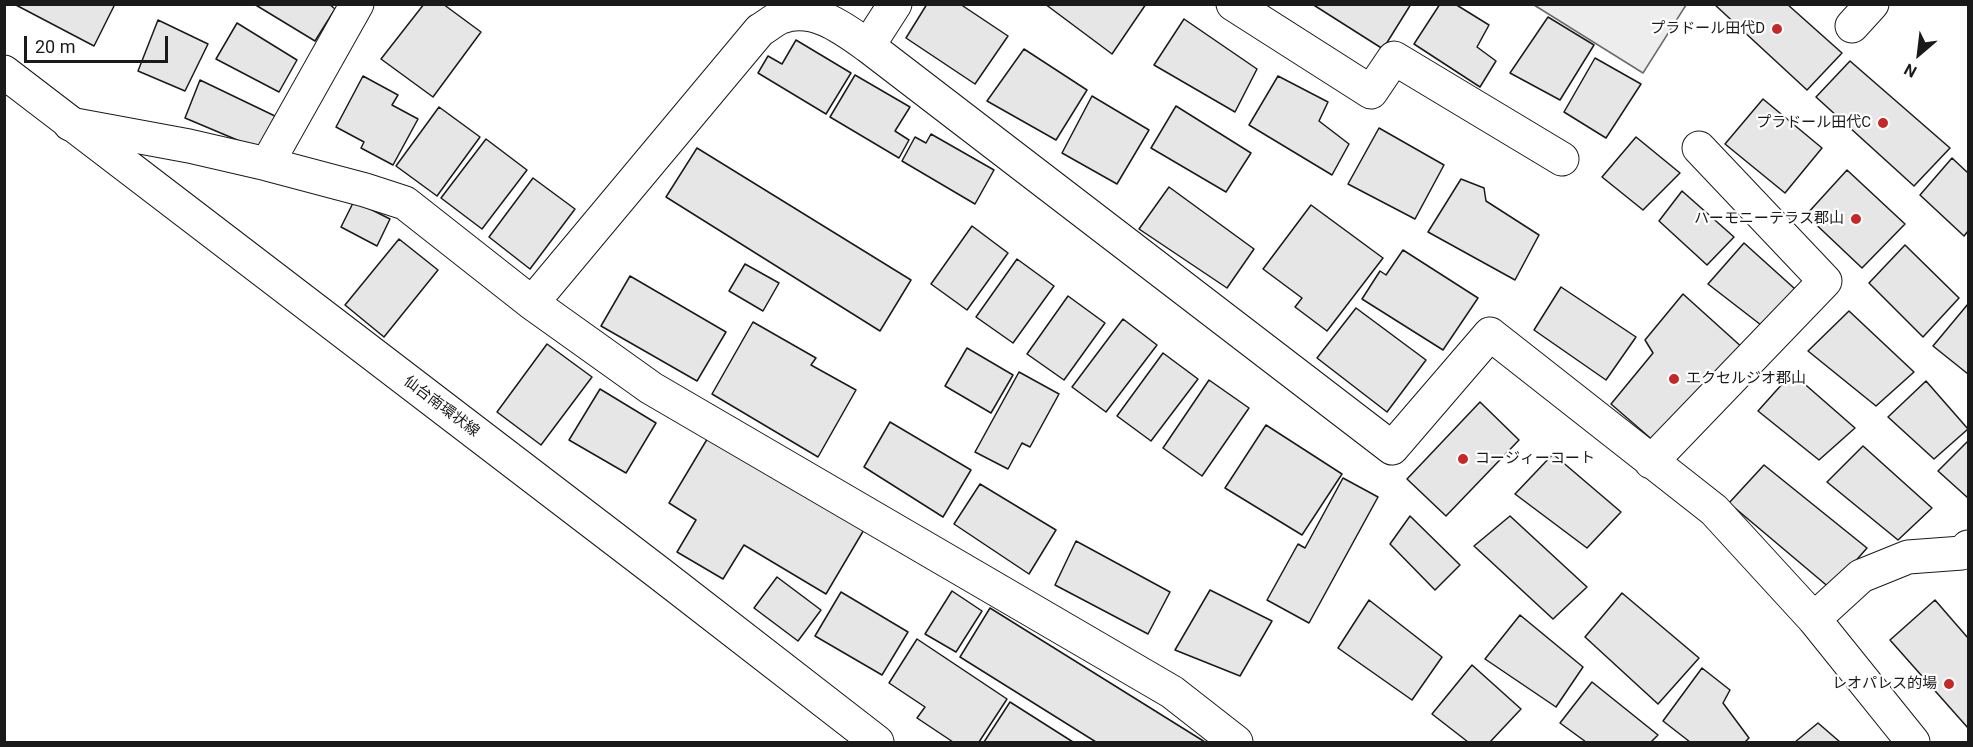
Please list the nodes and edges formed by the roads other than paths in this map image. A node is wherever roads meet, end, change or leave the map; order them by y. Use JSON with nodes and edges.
{"nodes":[{"id":1,"x":357,"y":4,"type":"edge"},
{"id":2,"x":896,"y":4,"type":"edge"},
{"id":3,"x":1233,"y":4,"type":"edge"},
{"id":4,"x":868,"y":45,"type":"junction"},
{"id":5,"x":4,"y":72,"type":"edge"},
{"id":6,"x":70,"y":124,"type":"junction"},
{"id":7,"x":1699,"y":148,"type":"dead end"},
{"id":8,"x":1562,"y":159,"type":"dead end"},
{"id":9,"x":267,"y":164,"type":"junction"},
{"id":10,"x":532,"y":303,"type":"junction"},
{"id":11,"x":1651,"y":462,"type":"junction"},
{"id":12,"x":1968,"y":548,"type":"edge"},
{"id":13,"x":1814,"y":619,"type":"junction"},
{"id":14,"x":877,"y":742,"type":"edge"},
{"id":15,"x":1236,"y":742,"type":"edge"},
{"id":16,"x":1913,"y":742,"type":"edge"}],
"edges":[{"from":1,"to":9,"type":"street"},
{"from":2,"to":4,"type":"street"},
{"from":3,"to":8,"type":"street"},
{"from":4,"to":10,"type":"street"},
{"from":4,"to":11,"type":"street"},
{"from":5,"to":6,"type":"street","name":"仙台南環状線"},
{"from":6,"to":9,"type":"street"},
{"from":6,"to":14,"type":"street","name":"仙台南環状線"},
{"from":7,"to":11,"type":"street"},
{"from":9,"to":10,"type":"street"},
{"from":10,"to":15,"type":"street"},
{"from":11,"to":13,"type":"street"},
{"from":12,"to":13,"type":"street"},
{"from":13,"to":16,"type":"street"}]}
